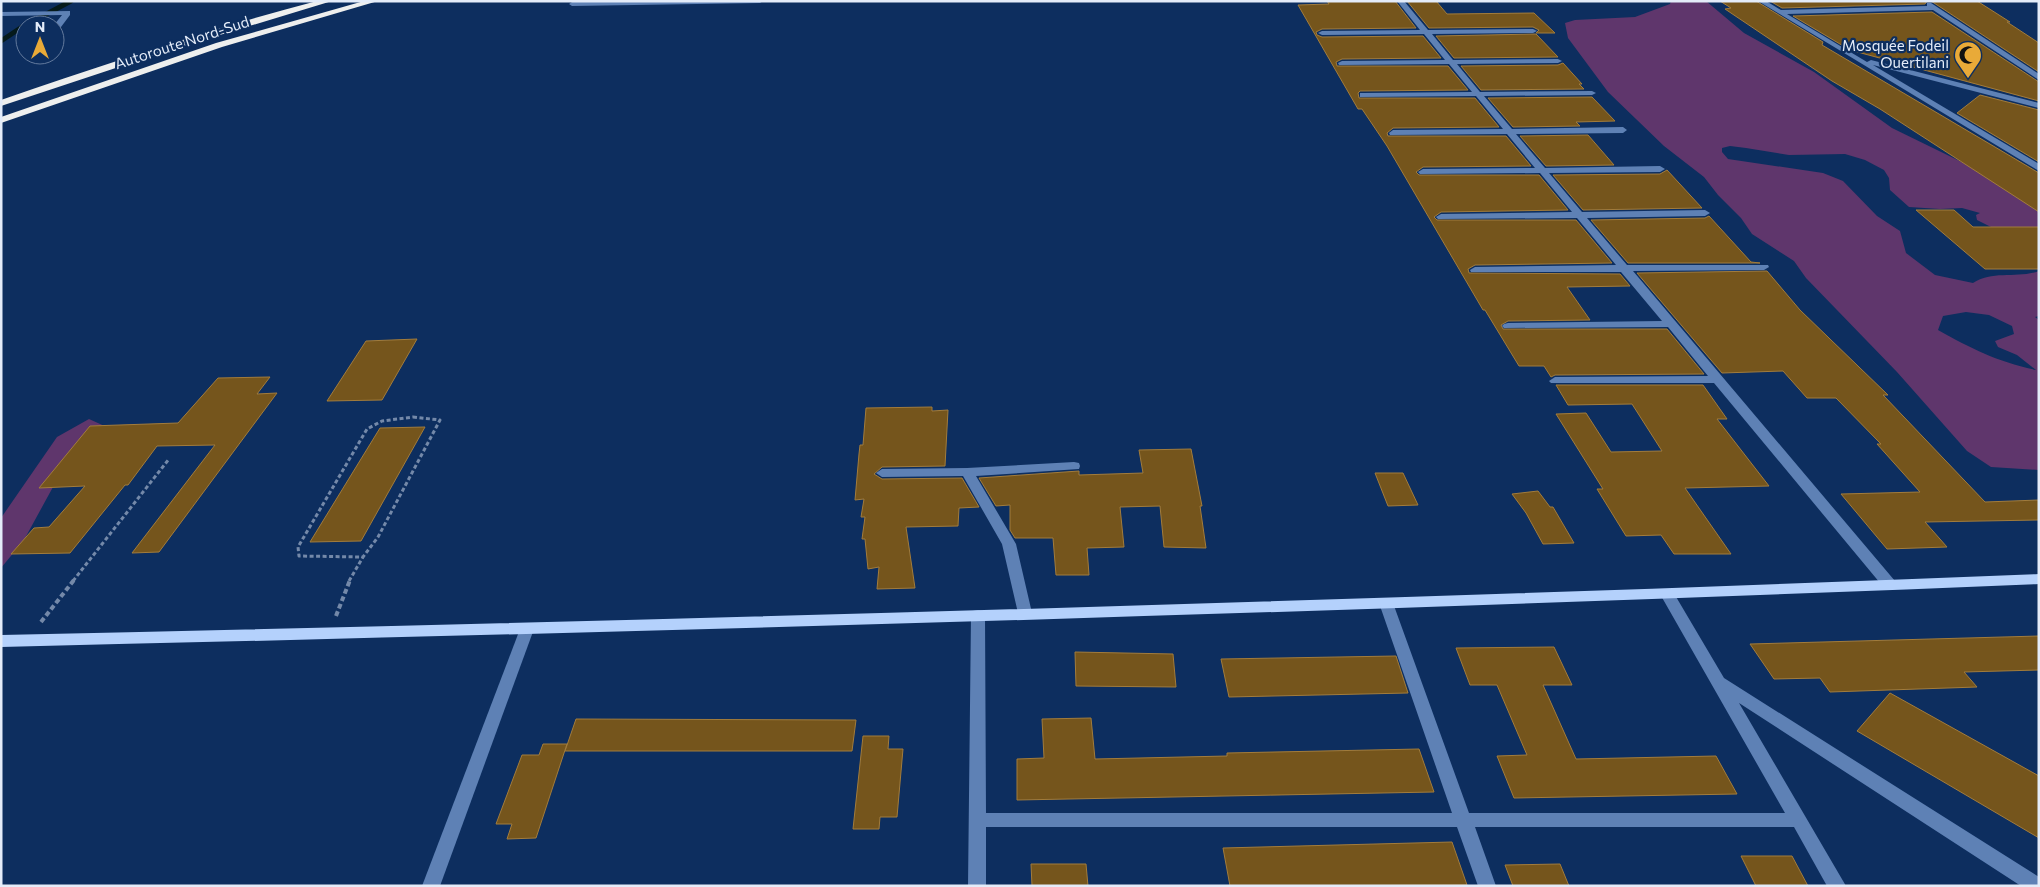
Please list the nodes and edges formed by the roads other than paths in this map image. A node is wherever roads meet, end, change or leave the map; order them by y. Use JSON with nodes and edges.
{"nodes":[{"id":1,"x":328,"y":1,"type":"edge"},
{"id":2,"x":374,"y":1,"type":"edge"},
{"id":3,"x":760,"y":1,"type":"edge"},
{"id":4,"x":1400,"y":1,"type":"edge"},
{"id":5,"x":1761,"y":1,"type":"edge"},
{"id":6,"x":1924,"y":1,"type":"edge"},
{"id":7,"x":572,"y":4,"type":"dead end"},
{"id":8,"x":1934,"y":8,"type":"junction"},
{"id":9,"x":1778,"y":12,"type":"junction"},
{"id":10,"x":1,"y":14,"type":"edge"},
{"id":11,"x":65,"y":16,"type":"edge"},
{"id":12,"x":1533,"y":31,"type":"dead end"},
{"id":13,"x":1426,"y":32,"type":"junction"},
{"id":14,"x":1322,"y":33,"type":"dead end"},
{"id":15,"x":1856,"y":58,"type":"junction"},
{"id":16,"x":1558,"y":61,"type":"dead end"},
{"id":17,"x":1452,"y":62,"type":"junction"},
{"id":18,"x":1342,"y":63,"type":"dead end"},
{"id":19,"x":2039,"y":78,"type":"edge"},
{"id":20,"x":1592,"y":93,"type":"dead end"},
{"id":21,"x":1363,"y":94,"type":"dead end"},
{"id":22,"x":1478,"y":94,"type":"junction"},
{"id":23,"x":1,"y":104,"type":"edge"},
{"id":24,"x":2039,"y":106,"type":"edge"},
{"id":25,"x":6,"y":119,"type":"edge"},
{"id":26,"x":1623,"y":130,"type":"dead end"},
{"id":27,"x":1509,"y":131,"type":"junction"},
{"id":28,"x":1393,"y":133,"type":"dead end"},
{"id":29,"x":2039,"y":168,"type":"edge"},
{"id":30,"x":1660,"y":169,"type":"dead end"},
{"id":31,"x":1542,"y":170,"type":"junction"},
{"id":32,"x":1423,"y":172,"type":"dead end"},
{"id":33,"x":1705,"y":213,"type":"dead end"},
{"id":34,"x":1580,"y":215,"type":"junction"},
{"id":35,"x":1441,"y":217,"type":"dead end"},
{"id":36,"x":1764,"y":267,"type":"dead end"},
{"id":37,"x":1624,"y":268,"type":"junction"},
{"id":38,"x":1475,"y":270,"type":"dead end"},
{"id":39,"x":1670,"y":324,"type":"junction"},
{"id":40,"x":1508,"y":326,"type":"dead end"},
{"id":41,"x":1717,"y":379,"type":"junction"},
{"id":42,"x":1555,"y":381,"type":"dead end"},
{"id":43,"x":1074,"y":466,"type":"dead end"},
{"id":44,"x":967,"y":472,"type":"junction"},
{"id":45,"x":882,"y":473,"type":"dead end"},
{"id":46,"x":2039,"y":579,"type":"edge"},
{"id":47,"x":1890,"y":585,"type":"junction"},
{"id":48,"x":1667,"y":594,"type":"junction"},
{"id":49,"x":1386,"y":603,"type":"junction"},
{"id":50,"x":1025,"y":613,"type":"junction"},
{"id":51,"x":978,"y":615,"type":"junction"},
{"id":52,"x":527,"y":629,"type":"junction"},
{"id":53,"x":1,"y":641,"type":"edge"},
{"id":54,"x":1718,"y":682,"type":"junction"},
{"id":55,"x":978,"y":820,"type":"junction"},
{"id":56,"x":1464,"y":820,"type":"junction"},
{"id":57,"x":1798,"y":820,"type":"junction"},
{"id":58,"x":431,"y":886,"type":"edge"},
{"id":59,"x":977,"y":886,"type":"edge"},
{"id":60,"x":1487,"y":886,"type":"edge"},
{"id":61,"x":1837,"y":886,"type":"edge"},
{"id":62,"x":2037,"y":886,"type":"edge"}],
"edges":[{"from":1,"to":23,"type":"highway","name":"Autoroute Nord-Sud"},
{"from":2,"to":25,"type":"highway","name":"Autoroute Nord-Sud"},
{"from":3,"to":7,"type":"street"},
{"from":4,"to":13,"type":"street"},
{"from":5,"to":9,"type":"street"},
{"from":6,"to":8,"type":"street"},
{"from":8,"to":9,"type":"street"},
{"from":8,"to":19,"type":"street"},
{"from":9,"to":15,"type":"street"},
{"from":10,"to":11,"type":"street"},
{"from":12,"to":13,"type":"street"},
{"from":13,"to":14,"type":"street"},
{"from":13,"to":17,"type":"street"},
{"from":15,"to":24,"type":"street"},
{"from":15,"to":29,"type":"street"},
{"from":16,"to":17,"type":"street"},
{"from":17,"to":18,"type":"street"},
{"from":17,"to":22,"type":"street"},
{"from":20,"to":22,"type":"street"},
{"from":21,"to":22,"type":"street"},
{"from":22,"to":27,"type":"street"},
{"from":26,"to":27,"type":"street"},
{"from":27,"to":28,"type":"street"},
{"from":27,"to":31,"type":"street"},
{"from":30,"to":31,"type":"street"},
{"from":31,"to":32,"type":"street"},
{"from":31,"to":34,"type":"street"},
{"from":33,"to":34,"type":"street"},
{"from":34,"to":35,"type":"street"},
{"from":34,"to":37,"type":"street"},
{"from":36,"to":37,"type":"street"},
{"from":37,"to":38,"type":"street"},
{"from":37,"to":39,"type":"street"},
{"from":39,"to":40,"type":"street"},
{"from":39,"to":41,"type":"street"},
{"from":41,"to":42,"type":"street"},
{"from":41,"to":47,"type":"street"},
{"from":43,"to":44,"type":"street"},
{"from":44,"to":45,"type":"street"},
{"from":44,"to":50,"type":"street"},
{"from":46,"to":47,"type":"main road"},
{"from":47,"to":48,"type":"main road"},
{"from":48,"to":49,"type":"main road"},
{"from":48,"to":54,"type":"street"},
{"from":49,"to":50,"type":"main road"},
{"from":49,"to":56,"type":"street"},
{"from":50,"to":51,"type":"main road"},
{"from":51,"to":52,"type":"main road"},
{"from":51,"to":55,"type":"street"},
{"from":52,"to":53,"type":"main road"},
{"from":52,"to":58,"type":"street"},
{"from":54,"to":57,"type":"street"},
{"from":54,"to":62,"type":"street"},
{"from":55,"to":56,"type":"street"},
{"from":55,"to":59,"type":"street"},
{"from":56,"to":57,"type":"street"},
{"from":56,"to":60,"type":"street"},
{"from":57,"to":61,"type":"street"}]}
